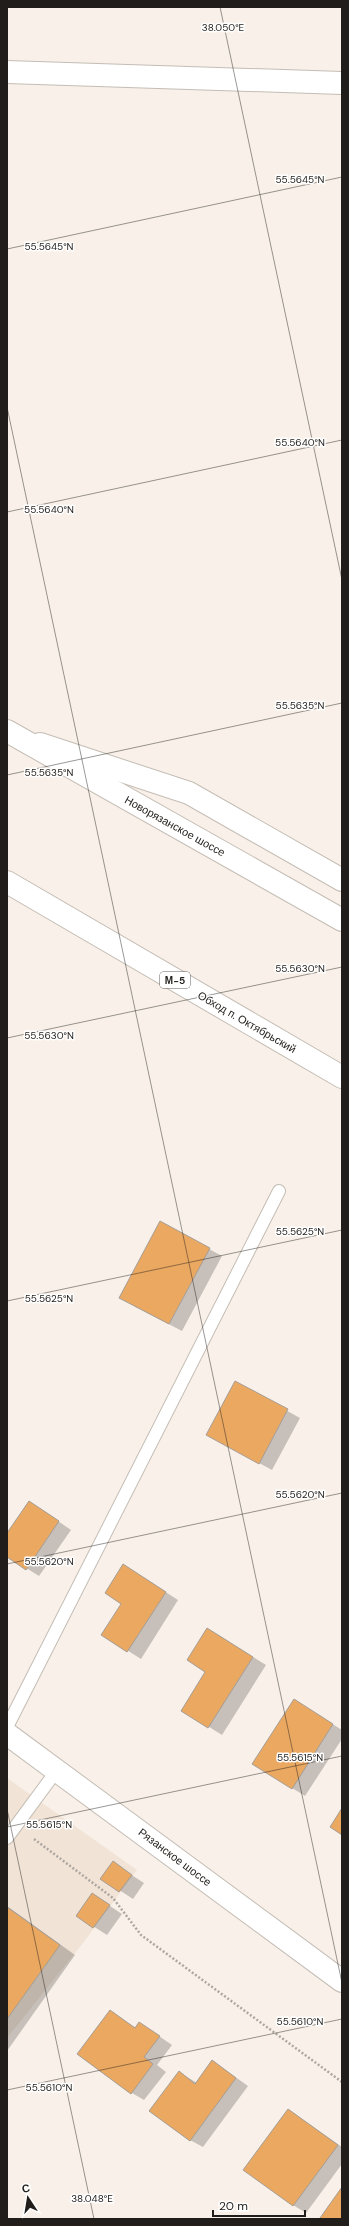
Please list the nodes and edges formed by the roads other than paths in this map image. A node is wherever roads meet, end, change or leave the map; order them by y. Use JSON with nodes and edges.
{"nodes":[{"id":1,"x":7,"y":72,"type":"edge"},
{"id":2,"x":342,"y":83,"type":"edge"},
{"id":3,"x":10,"y":733,"type":"edge"},
{"id":4,"x":342,"y":880,"type":"edge"},
{"id":5,"x":7,"y":882,"type":"edge"},
{"id":6,"x":342,"y":920,"type":"edge"},
{"id":7,"x":342,"y":1077,"type":"edge"},
{"id":8,"x":279,"y":1191,"type":"dead end"},
{"id":9,"x":7,"y":1727,"type":"edge"},
{"id":10,"x":7,"y":1734,"type":"edge"},
{"id":11,"x":57,"y":1770,"type":"junction"},
{"id":12,"x":7,"y":1838,"type":"edge"},
{"id":13,"x":342,"y":1982,"type":"edge"}],
"edges":[{"from":1,"to":2,"type":"main road"},
{"from":3,"to":4,"type":"main road"},
{"from":3,"to":6,"type":"main road","name":"Новорязанское шоссе"},
{"from":5,"to":7,"type":"main road","name":"Обход п. Октябрьский","number":"М-5"},
{"from":8,"to":9,"type":"lane"},
{"from":10,"to":11,"type":"main road","name":"Рязанское шоссе"},
{"from":11,"to":12,"type":"lane"},
{"from":11,"to":13,"type":"main road","name":"Рязанское шоссе"}]}
